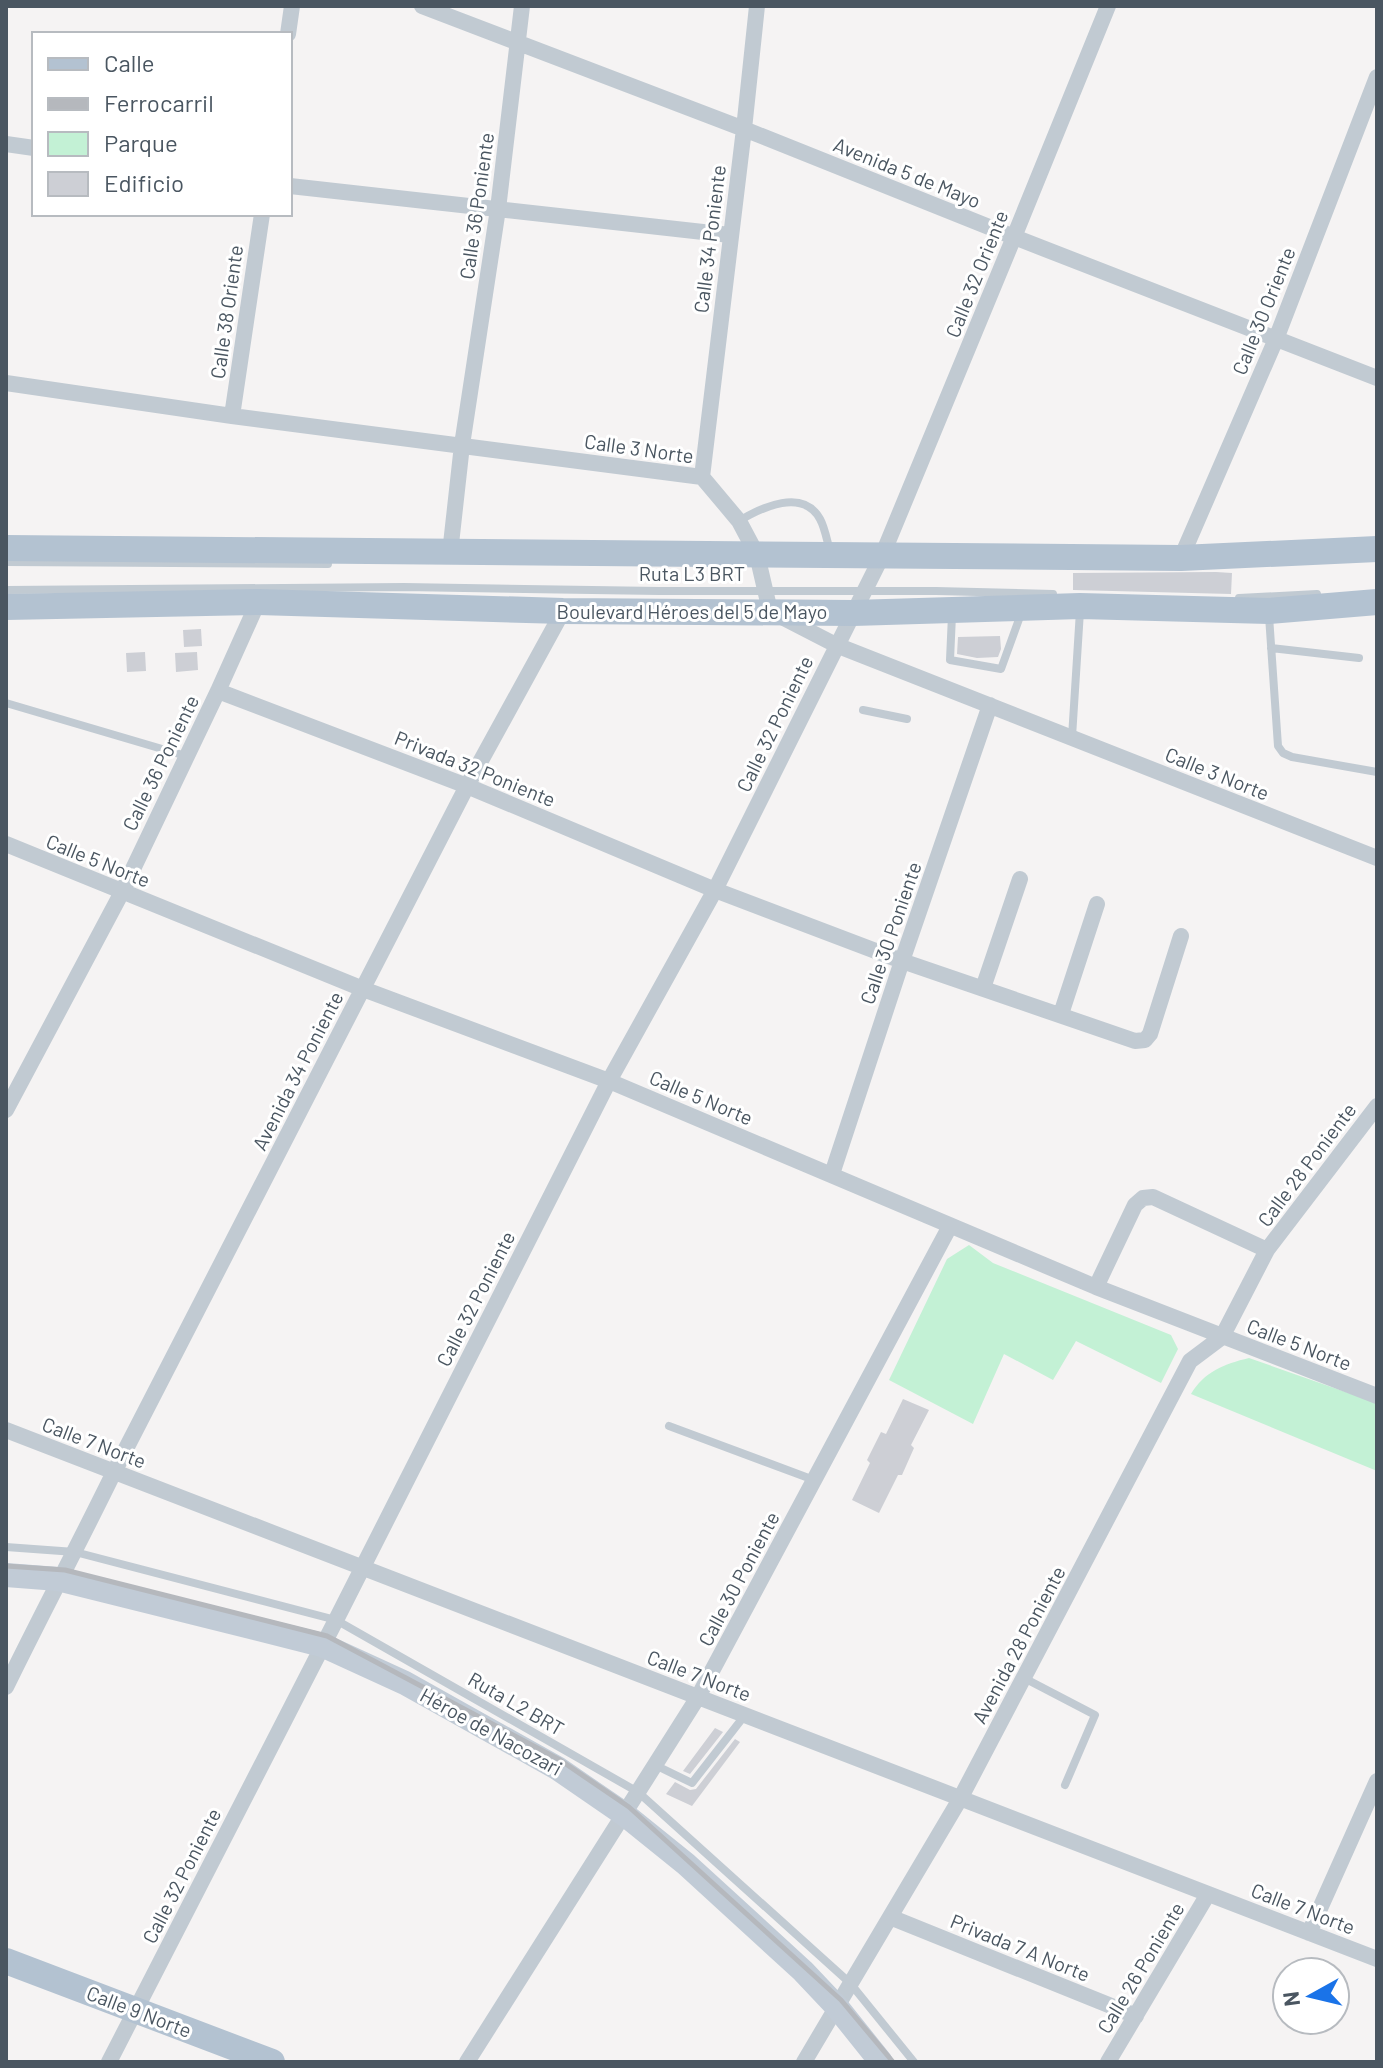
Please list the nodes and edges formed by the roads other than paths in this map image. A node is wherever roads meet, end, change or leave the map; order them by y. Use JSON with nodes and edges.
{"nodes":[{"id":1,"x":292,"y":6,"type":"edge"},
{"id":2,"x":422,"y":6,"type":"edge"},
{"id":3,"x":522,"y":6,"type":"edge"},
{"id":4,"x":757,"y":6,"type":"edge"},
{"id":5,"x":1108,"y":6,"type":"edge"},
{"id":6,"x":288,"y":32,"type":"edge"},
{"id":7,"x":517,"y":43,"type":"junction"},
{"id":8,"x":1377,"y":77,"type":"edge"},
{"id":9,"x":744,"y":129,"type":"junction"},
{"id":10,"x":6,"y":144,"type":"edge"},
{"id":11,"x":32,"y":148,"type":"edge"},
{"id":12,"x":292,"y":186,"type":"edge"},
{"id":13,"x":498,"y":209,"type":"junction"},
{"id":14,"x":262,"y":216,"type":"edge"},
{"id":15,"x":730,"y":235,"type":"junction"},
{"id":16,"x":1014,"y":237,"type":"junction"},
{"id":17,"x":1276,"y":339,"type":"junction"},
{"id":18,"x":1377,"y":378,"type":"edge"},
{"id":19,"x":6,"y":383,"type":"edge"},
{"id":20,"x":232,"y":416,"type":"junction"},
{"id":21,"x":462,"y":445,"type":"junction"},
{"id":22,"x":702,"y":477,"type":"junction"},
{"id":23,"x":739,"y":521,"type":"junction"},
{"id":24,"x":6,"y":548,"type":"edge"},
{"id":25,"x":1377,"y":549,"type":"edge"},
{"id":26,"x":450,"y":553,"type":"junction"},
{"id":27,"x":831,"y":555,"type":"junction"},
{"id":28,"x":758,"y":557,"type":"junction"},
{"id":29,"x":880,"y":559,"type":"junction"},
{"id":30,"x":6,"y":562,"type":"edge"},
{"id":31,"x":481,"y":562,"type":"dead end"},
{"id":32,"x":341,"y":563,"type":"dead end"},
{"id":33,"x":1189,"y":563,"type":"junction"},
{"id":34,"x":6,"y":590,"type":"edge"},
{"id":35,"x":1321,"y":594,"type":"dead end"},
{"id":36,"x":1228,"y":597,"type":"dead end"},
{"id":37,"x":767,"y":600,"type":"junction"},
{"id":38,"x":1073,"y":600,"type":"junction"},
{"id":39,"x":258,"y":602,"type":"junction"},
{"id":40,"x":857,"y":602,"type":"junction"},
{"id":41,"x":1377,"y":602,"type":"edge"},
{"id":42,"x":6,"y":607,"type":"edge"},
{"id":43,"x":1024,"y":608,"type":"junction"},
{"id":44,"x":952,"y":610,"type":"junction"},
{"id":45,"x":563,"y":611,"type":"junction"},
{"id":46,"x":1269,"y":611,"type":"junction"},
{"id":47,"x":836,"y":645,"type":"junction"},
{"id":48,"x":1271,"y":648,"type":"junction"},
{"id":49,"x":1359,"y":658,"type":"dead end"},
{"id":50,"x":218,"y":691,"type":"junction"},
{"id":51,"x":6,"y":703,"type":"edge"},
{"id":52,"x":990,"y":705,"type":"junction"},
{"id":53,"x":863,"y":710,"type":"dead end"},
{"id":54,"x":907,"y":719,"type":"dead end"},
{"id":55,"x":1072,"y":738,"type":"junction"},
{"id":56,"x":186,"y":756,"type":"junction"},
{"id":57,"x":1377,"y":772,"type":"edge"},
{"id":58,"x":467,"y":786,"type":"junction"},
{"id":59,"x":6,"y":844,"type":"edge"},
{"id":60,"x":1377,"y":858,"type":"edge"},
{"id":61,"x":1020,"y":879,"type":"dead end"},
{"id":62,"x":715,"y":890,"type":"junction"},
{"id":63,"x":122,"y":892,"type":"junction"},
{"id":64,"x":1097,"y":904,"type":"dead end"},
{"id":65,"x":1181,"y":936,"type":"dead end"},
{"id":66,"x":902,"y":961,"type":"junction"},
{"id":67,"x":983,"y":988,"type":"junction"},
{"id":68,"x":363,"y":989,"type":"junction"},
{"id":69,"x":1061,"y":1014,"type":"junction"},
{"id":70,"x":609,"y":1081,"type":"junction"},
{"id":71,"x":1377,"y":1106,"type":"edge"},
{"id":72,"x":6,"y":1110,"type":"edge"},
{"id":73,"x":832,"y":1174,"type":"junction"},
{"id":74,"x":950,"y":1226,"type":"junction"},
{"id":75,"x":1267,"y":1250,"type":"junction"},
{"id":76,"x":1096,"y":1287,"type":"junction"},
{"id":77,"x":1222,"y":1337,"type":"junction"},
{"id":78,"x":1377,"y":1396,"type":"edge"},
{"id":79,"x":669,"y":1426,"type":"dead end"},
{"id":80,"x":6,"y":1430,"type":"edge"},
{"id":81,"x":114,"y":1472,"type":"junction"},
{"id":82,"x":814,"y":1481,"type":"junction"},
{"id":83,"x":6,"y":1547,"type":"edge"},
{"id":84,"x":75,"y":1552,"type":"junction"},
{"id":85,"x":361,"y":1567,"type":"junction"},
{"id":86,"x":6,"y":1575,"type":"edge"},
{"id":87,"x":58,"y":1579,"type":"junction"},
{"id":88,"x":336,"y":1620,"type":"junction"},
{"id":89,"x":322,"y":1645,"type":"junction"},
{"id":90,"x":1024,"y":1678,"type":"junction"},
{"id":91,"x":6,"y":1687,"type":"edge"},
{"id":92,"x":698,"y":1697,"type":"junction"},
{"id":93,"x":745,"y":1715,"type":"junction"},
{"id":94,"x":655,"y":1765,"type":"junction"},
{"id":95,"x":1377,"y":1781,"type":"edge"},
{"id":96,"x":1065,"y":1785,"type":"dead end"},
{"id":97,"x":638,"y":1792,"type":"junction"},
{"id":98,"x":960,"y":1799,"type":"junction"},
{"id":99,"x":624,"y":1814,"type":"junction"},
{"id":100,"x":1208,"y":1894,"type":"junction"},
{"id":101,"x":890,"y":1917,"type":"junction"},
{"id":102,"x":1309,"y":1933,"type":"junction"},
{"id":103,"x":1377,"y":1959,"type":"edge"},
{"id":104,"x":6,"y":1961,"type":"edge"},
{"id":105,"x":850,"y":1983,"type":"junction"},
{"id":106,"x":837,"y":2007,"type":"junction"},
{"id":107,"x":136,"y":2011,"type":"junction"},
{"id":108,"x":1136,"y":2016,"type":"junction"},
{"id":109,"x":109,"y":2062,"type":"edge"},
{"id":110,"x":272,"y":2062,"type":"edge"},
{"id":111,"x":467,"y":2062,"type":"edge"},
{"id":112,"x":804,"y":2062,"type":"edge"},
{"id":113,"x":881,"y":2062,"type":"edge"},
{"id":114,"x":914,"y":2062,"type":"edge"},
{"id":115,"x":1108,"y":2062,"type":"edge"}],
"edges":[{"from":1,"to":6,"type":"street"},
{"from":2,"to":7,"type":"street","name":"Avenida 5 de Mayo"},
{"from":3,"to":7,"type":"street","name":"Calle 36 Poniente"},
{"from":4,"to":9,"type":"street","name":"Calle 34 Poniente"},
{"from":5,"to":16,"type":"street","name":"Calle 32 Oriente"},
{"from":7,"to":9,"type":"street","name":"Avenida 5 de Mayo"},
{"from":7,"to":13,"type":"street","name":"Calle 36 Poniente"},
{"from":8,"to":17,"type":"street","name":"Calle 30 Oriente"},
{"from":9,"to":15,"type":"street","name":"Calle 34 Poniente"},
{"from":9,"to":16,"type":"street","name":"Avenida 5 de Mayo"},
{"from":10,"to":11,"type":"street"},
{"from":12,"to":13,"type":"street"},
{"from":13,"to":15,"type":"street"},
{"from":13,"to":21,"type":"street","name":"Calle 36 Poniente"},
{"from":14,"to":20,"type":"street","name":"Calle 38 Oriente"},
{"from":15,"to":22,"type":"street","name":"Calle 34 Poniente"},
{"from":16,"to":17,"type":"street","name":"Avenida 5 de Mayo"},
{"from":16,"to":29,"type":"street","name":"Calle 32 Oriente"},
{"from":17,"to":18,"type":"street","name":"Avenida 5 de Mayo"},
{"from":17,"to":33,"type":"street","name":"Calle 30 Oriente"},
{"from":19,"to":20,"type":"street","name":"Calle 3 Norte"},
{"from":20,"to":21,"type":"street","name":"Calle 3 Norte"},
{"from":21,"to":22,"type":"street","name":"Calle 3 Norte"},
{"from":21,"to":26,"type":"street","name":"Calle 36 Poniente"},
{"from":22,"to":23,"type":"street","name":"Calle 3 Norte"},
{"from":23,"to":27,"type":"lane"},
{"from":23,"to":28,"type":"street","name":"Calle 3 Norte"},
{"from":24,"to":26,"type":"main road"},
{"from":25,"to":33,"type":"main road"},
{"from":26,"to":28,"type":"main road"},
{"from":27,"to":28,"type":"main road"},
{"from":27,"to":29,"type":"main road"},
{"from":28,"to":29,"type":"lane","name":"Ruta L3 BRT"},
{"from":28,"to":31,"type":"lane","name":"Ruta L3 BRT"},
{"from":28,"to":37,"type":"street","name":"Calle 3 Norte"},
{"from":29,"to":33,"type":"main road"},
{"from":29,"to":40,"type":"street","name":"Calle 32 Poniente"},
{"from":30,"to":32,"type":"lane"},
{"from":34,"to":37,"type":"lane","name":"Ruta L3 BRT"},
{"from":35,"to":36,"type":"lane"},
{"from":37,"to":40,"type":"main road","name":"Boulevard Héroes del 5 de Mayo"},
{"from":37,"to":45,"type":"main road","name":"Boulevard Héroes del 5 de Mayo"},
{"from":37,"to":47,"type":"street","name":"Calle 3 Norte"},
{"from":38,"to":40,"type":"lane"},
{"from":38,"to":43,"type":"main road","name":"Boulevard Héroes del 5 de Mayo"},
{"from":38,"to":46,"type":"main road","name":"Boulevard Héroes del 5 de Mayo"},
{"from":38,"to":55,"type":"lane"},
{"from":39,"to":42,"type":"main road","name":"Boulevard Héroes del 5 de Mayo"},
{"from":39,"to":45,"type":"main road","name":"Boulevard Héroes del 5 de Mayo"},
{"from":39,"to":50,"type":"street","name":"Calle 36 Poniente"},
{"from":40,"to":44,"type":"main road","name":"Boulevard Héroes del 5 de Mayo"},
{"from":40,"to":47,"type":"street","name":"Calle 32 Poniente"},
{"from":41,"to":46,"type":"main road","name":"Boulevard Héroes del 5 de Mayo"},
{"from":43,"to":44,"type":"main road","name":"Boulevard Héroes del 5 de Mayo"},
{"from":43,"to":44,"type":"lane"},
{"from":45,"to":58,"type":"street","name":"Avenida 34 Poniente"},
{"from":46,"to":48,"type":"lane"},
{"from":47,"to":52,"type":"street","name":"Calle 3 Norte"},
{"from":47,"to":62,"type":"street","name":"Calle 32 Poniente"},
{"from":48,"to":49,"type":"lane"},
{"from":48,"to":57,"type":"lane"},
{"from":50,"to":56,"type":"street","name":"Calle 36 Poniente"},
{"from":50,"to":58,"type":"street","name":"Privada 32 Poniente"},
{"from":51,"to":56,"type":"lane"},
{"from":52,"to":55,"type":"street","name":"Calle 3 Norte"},
{"from":52,"to":66,"type":"street","name":"Calle 30 Poniente"},
{"from":53,"to":54,"type":"lane"},
{"from":55,"to":60,"type":"street","name":"Calle 3 Norte"},
{"from":56,"to":63,"type":"street","name":"Calle 36 Poniente"},
{"from":58,"to":62,"type":"street","name":"Privada 32 Poniente"},
{"from":58,"to":68,"type":"street","name":"Avenida 34 Poniente"},
{"from":59,"to":63,"type":"street","name":"Calle 5 Norte"},
{"from":61,"to":67,"type":"street"},
{"from":62,"to":66,"type":"street","name":"Privada 32 Poniente"},
{"from":62,"to":70,"type":"street","name":"Calle 32 Poniente"},
{"from":63,"to":68,"type":"street","name":"Calle 5 Norte"},
{"from":63,"to":72,"type":"street","name":"Calle 36 Poniente"},
{"from":64,"to":69,"type":"street"},
{"from":65,"to":69,"type":"street","name":"Privada 32 Poniente"},
{"from":66,"to":67,"type":"street","name":"Privada 32 Poniente"},
{"from":66,"to":73,"type":"street","name":"Calle 30 Poniente"},
{"from":67,"to":69,"type":"street","name":"Privada 32 Poniente"},
{"from":68,"to":70,"type":"street","name":"Calle 5 Norte"},
{"from":68,"to":81,"type":"street","name":"Avenida 34 Poniente"},
{"from":70,"to":73,"type":"street","name":"Calle 5 Norte"},
{"from":70,"to":85,"type":"street","name":"Calle 32 Poniente"},
{"from":71,"to":75,"type":"street","name":"Calle 28 Poniente"},
{"from":73,"to":74,"type":"street","name":"Calle 5 Norte"},
{"from":74,"to":76,"type":"street","name":"Calle 5 Norte"},
{"from":74,"to":82,"type":"street","name":"Calle 30 Poniente"},
{"from":75,"to":76,"type":"street","name":"Calle 28 Poniente"},
{"from":75,"to":77,"type":"street","name":"Avenida 28 Poniente"},
{"from":76,"to":77,"type":"street","name":"Calle 5 Norte"},
{"from":77,"to":78,"type":"street","name":"Calle 5 Norte"},
{"from":77,"to":90,"type":"street","name":"Avenida 28 Poniente"},
{"from":79,"to":82,"type":"lane"},
{"from":80,"to":81,"type":"street","name":"Calle 7 Norte"},
{"from":81,"to":84,"type":"street","name":"Avenida 34 Poniente"},
{"from":81,"to":85,"type":"street","name":"Calle 7 Norte"},
{"from":82,"to":92,"type":"street","name":"Calle 30 Poniente"},
{"from":83,"to":84,"type":"lane","name":"Ruta L2 BRT"},
{"from":84,"to":87,"type":"street"},
{"from":84,"to":88,"type":"lane","name":"Ruta L2 BRT"},
{"from":85,"to":88,"type":"street","name":"Calle 32 Poniente"},
{"from":85,"to":92,"type":"street","name":"Calle 7 Norte"},
{"from":86,"to":87,"type":"street","name":"Héroe de Nacozari"},
{"from":87,"to":89,"type":"street","name":"Héroe de Nacozari"},
{"from":87,"to":91,"type":"street"},
{"from":88,"to":89,"type":"street","name":"Calle 32 Poniente"},
{"from":88,"to":97,"type":"lane","name":"Ruta L2 BRT"},
{"from":89,"to":99,"type":"street","name":"Héroe de Nacozari"},
{"from":89,"to":107,"type":"street","name":"Calle 32 Poniente"},
{"from":90,"to":96,"type":"lane"},
{"from":90,"to":98,"type":"street","name":"Avenida 28 Poniente"},
{"from":92,"to":93,"type":"street","name":"Calle 7 Norte"},
{"from":92,"to":94,"type":"street","name":"Calle 30 Poniente"},
{"from":93,"to":94,"type":"lane"},
{"from":93,"to":98,"type":"street","name":"Calle 7 Norte"},
{"from":94,"to":97,"type":"street","name":"Calle 30 Poniente"},
{"from":95,"to":102,"type":"street"},
{"from":97,"to":99,"type":"street","name":"Calle 30 Poniente"},
{"from":97,"to":105,"type":"lane","name":"Ruta L2 BRT"},
{"from":98,"to":100,"type":"street","name":"Calle 7 Norte"},
{"from":98,"to":101,"type":"street","name":"Avenida 28 Poniente"},
{"from":99,"to":106,"type":"street","name":"Héroe de Nacozari"},
{"from":99,"to":111,"type":"street","name":"Calle 30 Poniente"},
{"from":100,"to":102,"type":"street","name":"Calle 7 Norte"},
{"from":100,"to":108,"type":"street","name":"Calle 26 Poniente"},
{"from":101,"to":105,"type":"street","name":"Avenida 28 Poniente"},
{"from":101,"to":108,"type":"street","name":"Privada 7 A Norte"},
{"from":102,"to":103,"type":"street","name":"Calle 7 Norte"},
{"from":104,"to":107,"type":"main road","name":"Calle 9 Norte"},
{"from":105,"to":106,"type":"street","name":"Avenida 28 Poniente"},
{"from":105,"to":114,"type":"lane","name":"Ruta L2 BRT"},
{"from":106,"to":112,"type":"street","name":"Avenida 28 Poniente"},
{"from":106,"to":113,"type":"street","name":"Héroe de Nacozari"},
{"from":107,"to":109,"type":"street","name":"Calle 32 Poniente"},
{"from":107,"to":110,"type":"main road","name":"Calle 9 Norte"},
{"from":108,"to":115,"type":"street","name":"Calle 26 Poniente"}]}
